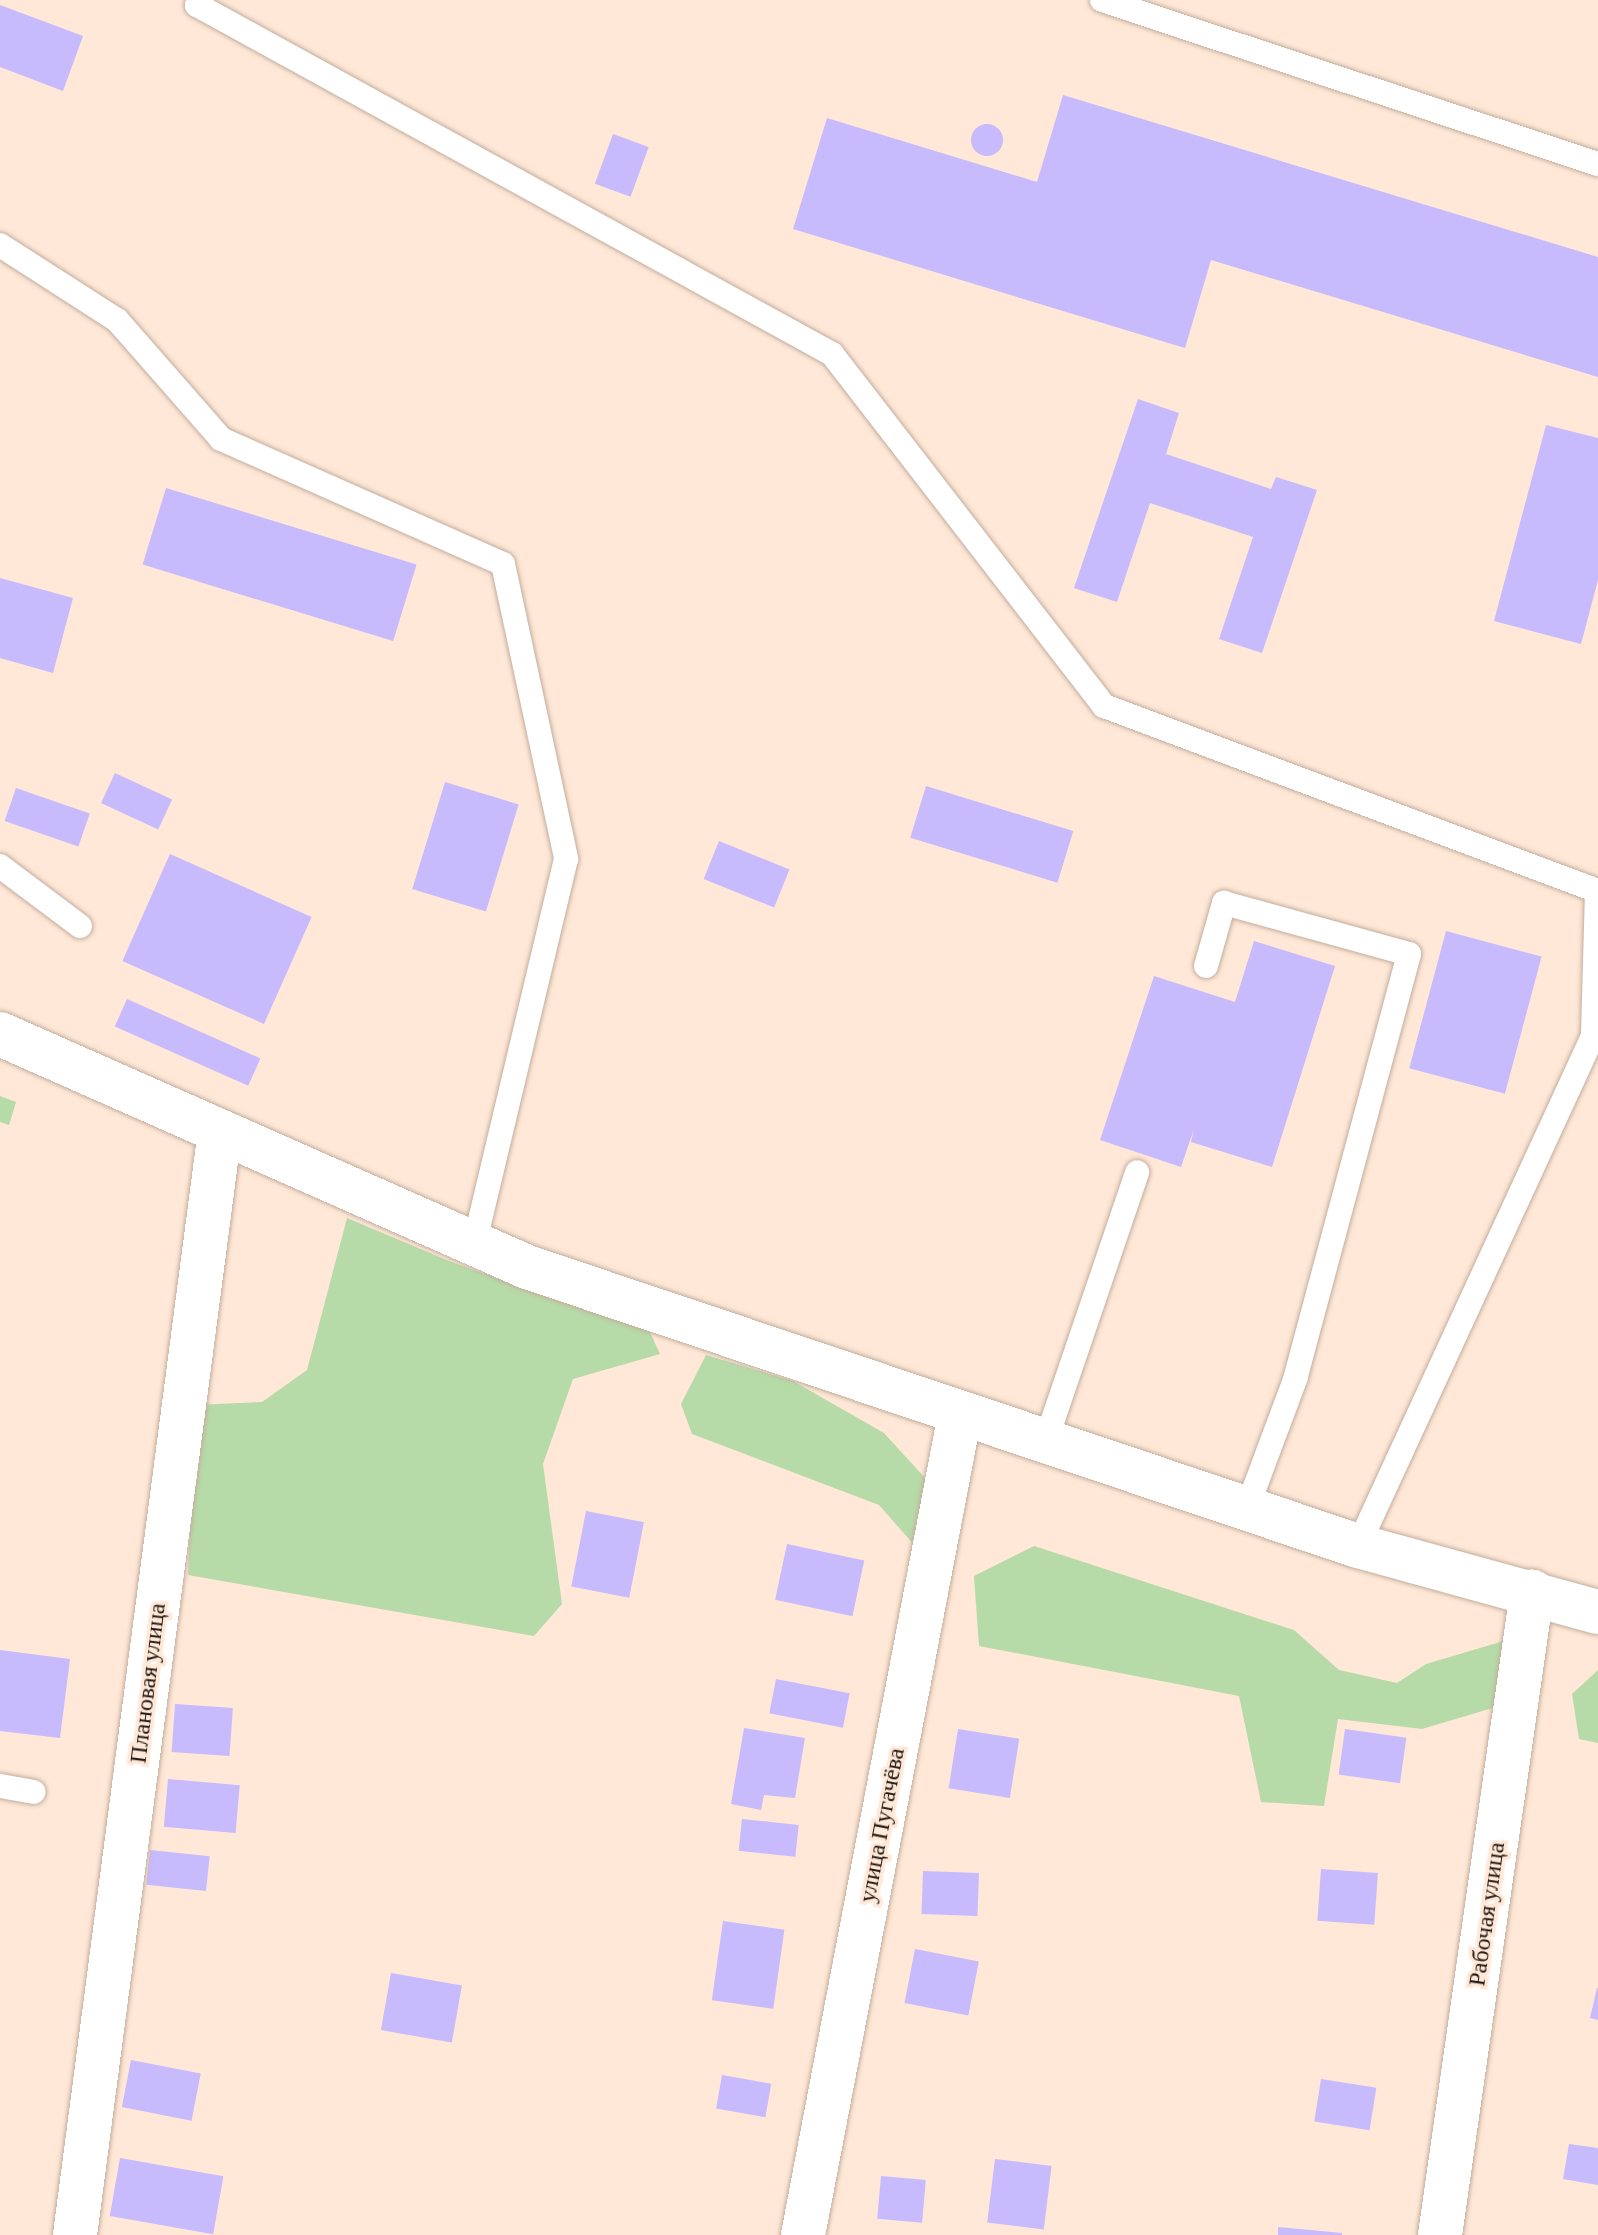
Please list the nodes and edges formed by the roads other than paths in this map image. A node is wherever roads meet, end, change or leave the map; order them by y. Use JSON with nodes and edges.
{"nodes":[{"id":1,"x":1102,"y":0,"type":"edge"},
{"id":2,"x":195,"y":2,"type":"edge"},
{"id":3,"x":1598,"y":164,"type":"edge"},
{"id":4,"x":0,"y":245,"type":"edge"},
{"id":5,"x":0,"y":866,"type":"edge"},
{"id":6,"x":1597,"y":891,"type":"edge"},
{"id":7,"x":80,"y":926,"type":"dead end"},
{"id":8,"x":1206,"y":966,"type":"dead end"},
{"id":9,"x":0,"y":1034,"type":"edge"},
{"id":10,"x":1595,"y":1039,"type":"edge"},
{"id":11,"x":220,"y":1131,"type":"junction"},
{"id":12,"x":1137,"y":1172,"type":"dead end"},
{"id":13,"x":474,"y":1244,"type":"junction"},
{"id":14,"x":960,"y":1414,"type":"junction"},
{"id":15,"x":1045,"y":1443,"type":"junction"},
{"id":16,"x":1247,"y":1508,"type":"junction"},
{"id":17,"x":1358,"y":1546,"type":"junction"},
{"id":18,"x":1532,"y":1592,"type":"junction"},
{"id":19,"x":1598,"y":1612,"type":"edge"},
{"id":20,"x":0,"y":1786,"type":"edge"},
{"id":21,"x":33,"y":1792,"type":"dead end"},
{"id":22,"x":75,"y":2235,"type":"edge"},
{"id":23,"x":803,"y":2235,"type":"edge"},
{"id":24,"x":1440,"y":2235,"type":"edge"}],
"edges":[{"from":1,"to":3,"type":"lane"},
{"from":2,"to":6,"type":"lane"},
{"from":4,"to":13,"type":"lane"},
{"from":5,"to":7,"type":"lane"},
{"from":6,"to":10,"type":"lane"},
{"from":8,"to":16,"type":"lane"},
{"from":9,"to":11,"type":"street"},
{"from":10,"to":17,"type":"lane"},
{"from":11,"to":13,"type":"street"},
{"from":11,"to":22,"type":"street","name":"Плановая улица"},
{"from":12,"to":15,"type":"lane"},
{"from":13,"to":14,"type":"street"},
{"from":14,"to":15,"type":"street"},
{"from":14,"to":23,"type":"street","name":"улица Пугачёва"},
{"from":15,"to":16,"type":"street"},
{"from":16,"to":17,"type":"street"},
{"from":17,"to":18,"type":"street"},
{"from":18,"to":19,"type":"street"},
{"from":18,"to":24,"type":"street","name":"Рабочая улица"},
{"from":20,"to":21,"type":"lane"}]}
